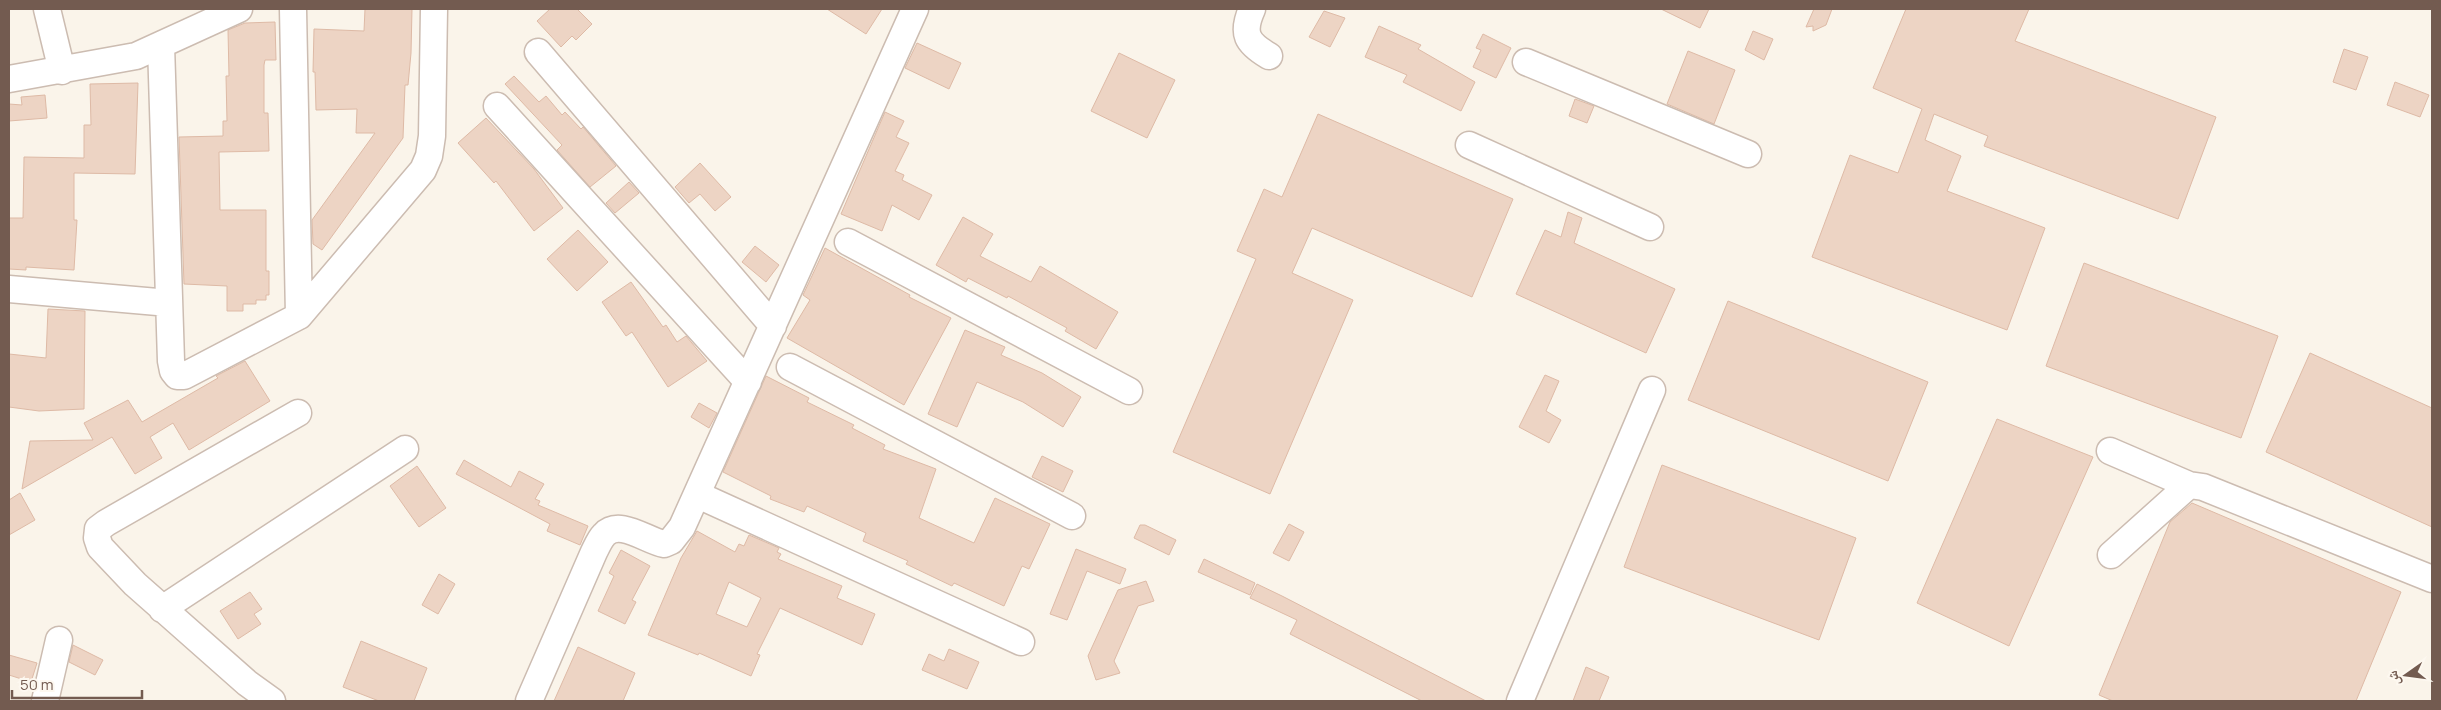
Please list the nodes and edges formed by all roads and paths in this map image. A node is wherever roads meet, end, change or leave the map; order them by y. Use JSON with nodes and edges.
{"nodes":[{"id":1,"x":48,"y":9,"type":"edge"},
{"id":2,"x":239,"y":9,"type":"edge"},
{"id":3,"x":293,"y":9,"type":"edge"},
{"id":4,"x":434,"y":9,"type":"edge"},
{"id":5,"x":915,"y":9,"type":"edge"},
{"id":6,"x":1252,"y":9,"type":"edge"},
{"id":7,"x":161,"y":45,"type":"junction"},
{"id":8,"x":538,"y":52,"type":"dead end"},
{"id":9,"x":1269,"y":56,"type":"dead end"},
{"id":10,"x":1526,"y":62,"type":"dead end"},
{"id":11,"x":62,"y":71,"type":"junction"},
{"id":12,"x":9,"y":79,"type":"edge"},
{"id":13,"x":497,"y":106,"type":"dead end"},
{"id":14,"x":1469,"y":145,"type":"dead end"},
{"id":15,"x":1748,"y":154,"type":"dead end"},
{"id":16,"x":1650,"y":227,"type":"dead end"},
{"id":17,"x":848,"y":242,"type":"dead end"},
{"id":18,"x":9,"y":289,"type":"edge"},
{"id":19,"x":169,"y":302,"type":"junction"},
{"id":20,"x":299,"y":316,"type":"junction"},
{"id":21,"x":773,"y":326,"type":"junction"},
{"id":22,"x":790,"y":367,"type":"dead end"},
{"id":23,"x":748,"y":382,"type":"junction"},
{"id":24,"x":1652,"y":390,"type":"dead end"},
{"id":25,"x":1129,"y":391,"type":"dead end"},
{"id":26,"x":298,"y":413,"type":"dead end"},
{"id":27,"x":405,"y":449,"type":"dead end"},
{"id":28,"x":2110,"y":451,"type":"dead end"},
{"id":29,"x":2189,"y":485,"type":"junction"},
{"id":30,"x":698,"y":495,"type":"junction"},
{"id":31,"x":1072,"y":516,"type":"dead end"},
{"id":32,"x":2111,"y":555,"type":"dead end"},
{"id":33,"x":2432,"y":579,"type":"edge"},
{"id":34,"x":162,"y":609,"type":"junction"},
{"id":35,"x":59,"y":640,"type":"dead end"},
{"id":36,"x":1021,"y":642,"type":"dead end"},
{"id":37,"x":45,"y":701,"type":"edge"},
{"id":38,"x":272,"y":701,"type":"edge"},
{"id":39,"x":530,"y":701,"type":"edge"},
{"id":40,"x":1520,"y":701,"type":"edge"}],
"edges":[{"from":1,"to":11,"type":"street"},
{"from":2,"to":7,"type":"street"},
{"from":3,"to":20,"type":"street"},
{"from":4,"to":20,"type":"street"},
{"from":5,"to":21,"type":"street"},
{"from":6,"to":9,"type":"street"},
{"from":7,"to":11,"type":"street"},
{"from":7,"to":19,"type":"street"},
{"from":8,"to":21,"type":"street"},
{"from":10,"to":15,"type":"street"},
{"from":11,"to":12,"type":"street"},
{"from":13,"to":23,"type":"street"},
{"from":14,"to":16,"type":"street"},
{"from":17,"to":25,"type":"street"},
{"from":18,"to":19,"type":"street"},
{"from":19,"to":20,"type":"street"},
{"from":21,"to":23,"type":"street"},
{"from":22,"to":31,"type":"street"},
{"from":23,"to":30,"type":"street"},
{"from":24,"to":40,"type":"street"},
{"from":26,"to":34,"type":"street"},
{"from":27,"to":34,"type":"street"},
{"from":28,"to":29,"type":"street"},
{"from":29,"to":32,"type":"street"},
{"from":29,"to":33,"type":"street"},
{"from":30,"to":36,"type":"street"},
{"from":30,"to":39,"type":"street"},
{"from":34,"to":38,"type":"street"},
{"from":35,"to":37,"type":"street"}]}
